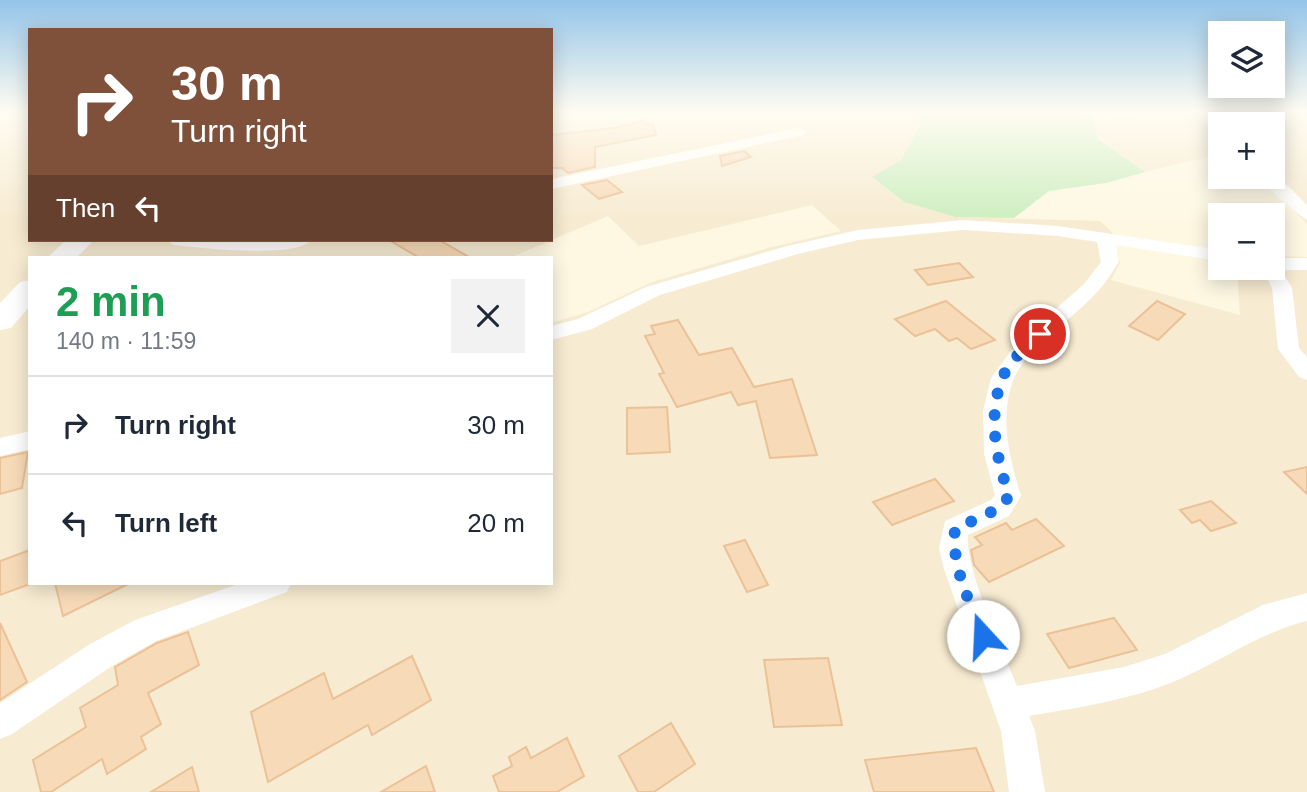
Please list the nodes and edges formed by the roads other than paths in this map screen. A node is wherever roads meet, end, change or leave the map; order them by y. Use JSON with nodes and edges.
{"nodes":[{"id":1,"x":715,"y":149,"type":"edge"},
{"id":2,"x":553,"y":184,"type":"edge"},
{"id":3,"x":1282,"y":189,"type":"edge"},
{"id":4,"x":1307,"y":215,"type":"edge"},
{"id":5,"x":1105,"y":237,"type":"junction"},
{"id":6,"x":78,"y":242,"type":"edge"},
{"id":7,"x":196,"y":242,"type":"edge"},
{"id":8,"x":288,"y":242,"type":"edge"},
{"id":9,"x":1208,"y":254,"type":"edge"},
{"id":10,"x":62,"y":256,"type":"edge"},
{"id":11,"x":1307,"y":264,"type":"edge"},
{"id":12,"x":1285,"y":265,"type":"edge"},
{"id":13,"x":1278,"y":280,"type":"edge"},
{"id":14,"x":553,"y":332,"type":"edge"},
{"id":15,"x":1307,"y":372,"type":"edge"},
{"id":16,"x":28,"y":440,"type":"edge"},
{"id":17,"x":0,"y":447,"type":"edge"},
{"id":18,"x":271,"y":585,"type":"edge"},
{"id":19,"x":1307,"y":607,"type":"edge"},
{"id":20,"x":1008,"y":704,"type":"junction"},
{"id":21,"x":0,"y":722,"type":"edge"},
{"id":22,"x":1027,"y":792,"type":"edge"}],
"edges":[{"from":1,"to":2,"type":"street"},
{"from":3,"to":4,"type":"street"},
{"from":5,"to":9,"type":"street"},
{"from":5,"to":14,"type":"street"},
{"from":5,"to":20,"type":"street"},
{"from":6,"to":10,"type":"main road"},
{"from":7,"to":8,"type":"street"},
{"from":11,"to":12,"type":"street"},
{"from":13,"to":15,"type":"street"},
{"from":16,"to":17,"type":"street"},
{"from":18,"to":21,"type":"street"},
{"from":19,"to":20,"type":"street"},
{"from":20,"to":22,"type":"street"}]}
